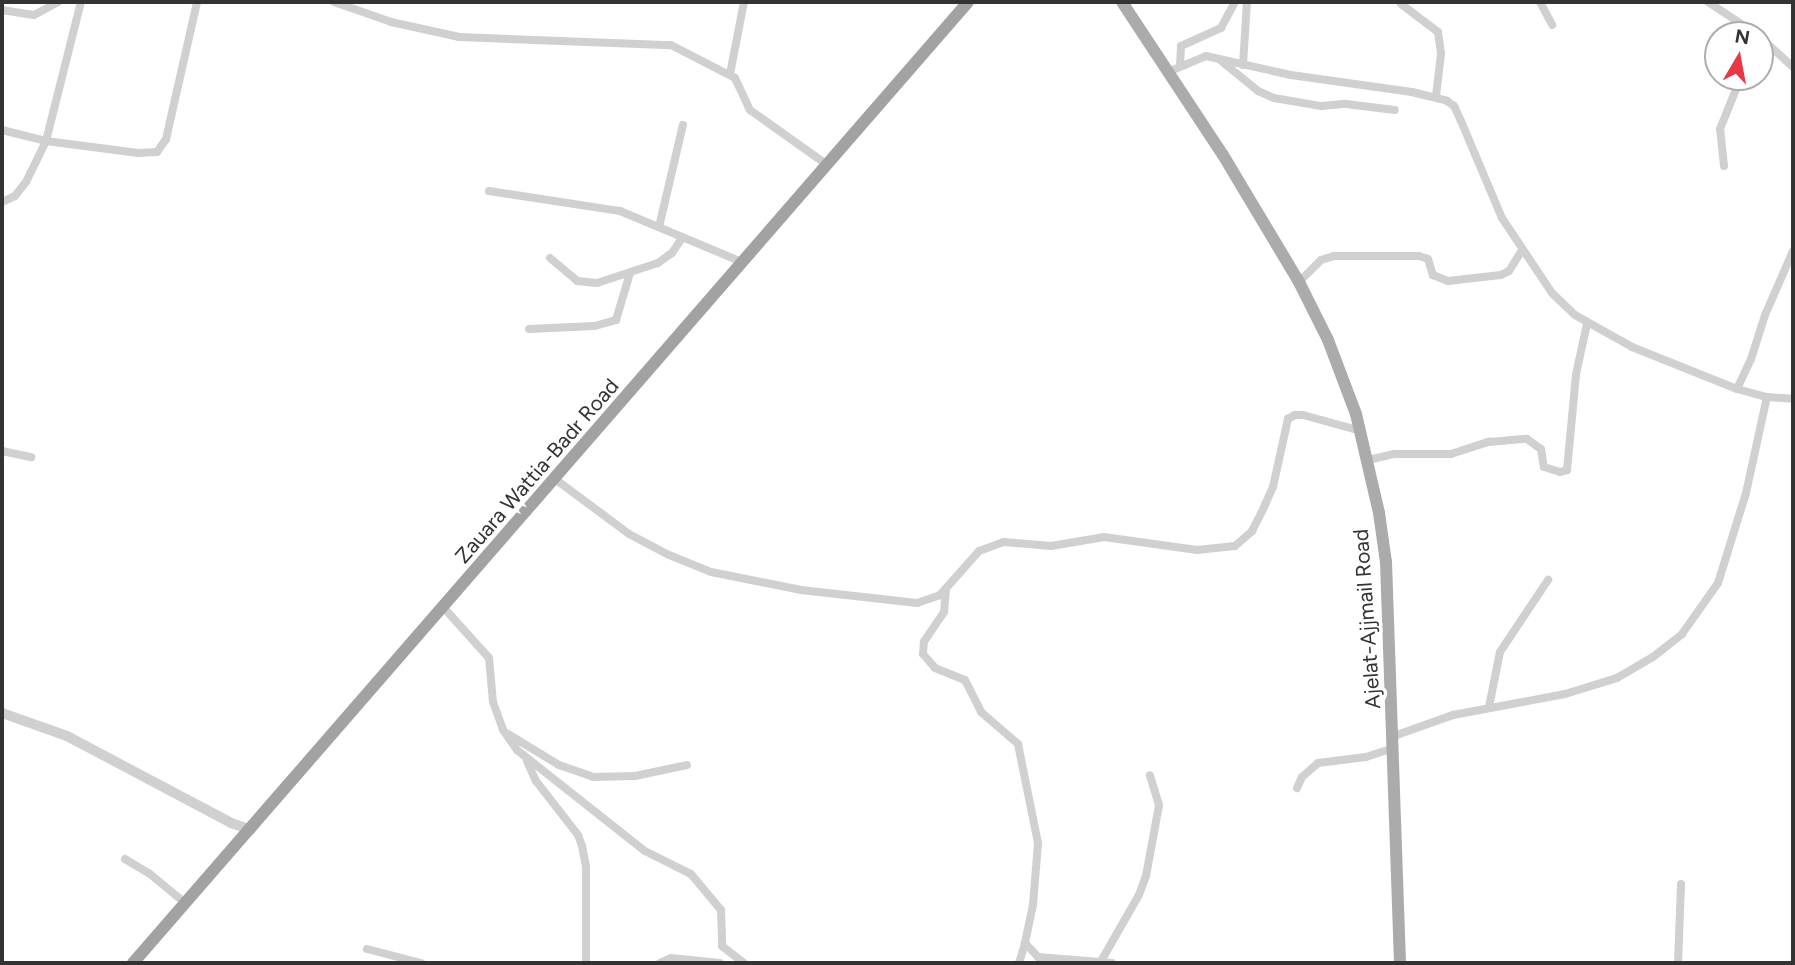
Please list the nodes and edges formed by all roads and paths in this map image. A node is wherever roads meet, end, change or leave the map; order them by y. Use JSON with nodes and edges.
{"nodes":[{"id":1,"x":58,"y":2,"type":"edge"},
{"id":2,"x":82,"y":2,"type":"edge"},
{"id":3,"x":197,"y":2,"type":"edge"},
{"id":4,"x":334,"y":2,"type":"edge"},
{"id":5,"x":744,"y":2,"type":"edge"},
{"id":6,"x":968,"y":2,"type":"edge"},
{"id":7,"x":1122,"y":2,"type":"edge"},
{"id":8,"x":1235,"y":2,"type":"edge"},
{"id":9,"x":1247,"y":2,"type":"edge"},
{"id":10,"x":1540,"y":2,"type":"edge"},
{"id":11,"x":1708,"y":2,"type":"edge"},
{"id":12,"x":1401,"y":4,"type":"dead end"},
{"id":13,"x":2,"y":10,"type":"edge"},
{"id":14,"x":1736,"y":21,"type":"edge"},
{"id":15,"x":1552,"y":25,"type":"dead end"},
{"id":16,"x":1774,"y":50,"type":"edge"},
{"id":17,"x":1218,"y":58,"type":"junction"},
{"id":18,"x":1243,"y":65,"type":"junction"},
{"id":19,"x":1180,"y":66,"type":"junction"},
{"id":20,"x":1793,"y":67,"type":"edge"},
{"id":21,"x":1168,"y":72,"type":"junction"},
{"id":22,"x":730,"y":74,"type":"junction"},
{"id":23,"x":1345,"y":84,"type":"junction"},
{"id":24,"x":1735,"y":91,"type":"edge"},
{"id":25,"x":1436,"y":96,"type":"junction"},
{"id":26,"x":1346,"y":104,"type":"junction"},
{"id":27,"x":1395,"y":110,"type":"dead end"},
{"id":28,"x":683,"y":125,"type":"dead end"},
{"id":29,"x":2,"y":130,"type":"edge"},
{"id":30,"x":46,"y":141,"type":"junction"},
{"id":31,"x":827,"y":164,"type":"junction"},
{"id":32,"x":1724,"y":166,"type":"dead end"},
{"id":33,"x":489,"y":191,"type":"dead end"},
{"id":34,"x":2,"y":202,"type":"edge"},
{"id":35,"x":659,"y":227,"type":"junction"},
{"id":36,"x":682,"y":239,"type":"junction"},
{"id":37,"x":1522,"y":250,"type":"junction"},
{"id":38,"x":1793,"y":251,"type":"edge"},
{"id":39,"x":550,"y":257,"type":"dead end"},
{"id":40,"x":743,"y":262,"type":"junction"},
{"id":41,"x":630,"y":273,"type":"junction"},
{"id":42,"x":1299,"y":282,"type":"junction"},
{"id":43,"x":1587,"y":324,"type":"junction"},
{"id":44,"x":529,"y":328,"type":"dead end"},
{"id":45,"x":1737,"y":389,"type":"junction"},
{"id":46,"x":1767,"y":397,"type":"junction"},
{"id":47,"x":1793,"y":399,"type":"edge"},
{"id":48,"x":1361,"y":431,"type":"junction"},
{"id":49,"x":2,"y":451,"type":"edge"},
{"id":50,"x":31,"y":457,"type":"dead end"},
{"id":51,"x":1368,"y":460,"type":"junction"},
{"id":52,"x":555,"y":479,"type":"junction"},
{"id":53,"x":1548,"y":580,"type":"dead end"},
{"id":54,"x":946,"y":589,"type":"junction"},
{"id":55,"x":444,"y":608,"type":"junction"},
{"id":56,"x":1489,"y":707,"type":"junction"},
{"id":57,"x":2,"y":713,"type":"edge"},
{"id":58,"x":503,"y":730,"type":"junction"},
{"id":59,"x":1394,"y":742,"type":"junction"},
{"id":60,"x":526,"y":759,"type":"junction"},
{"id":61,"x":687,"y":765,"type":"dead end"},
{"id":62,"x":1150,"y":775,"type":"dead end"},
{"id":63,"x":1297,"y":788,"type":"dead end"},
{"id":64,"x":251,"y":830,"type":"junction"},
{"id":65,"x":125,"y":859,"type":"dead end"},
{"id":66,"x":1681,"y":884,"type":"dead end"},
{"id":67,"x":185,"y":903,"type":"junction"},
{"id":68,"x":1025,"y":943,"type":"junction"},
{"id":69,"x":722,"y":946,"type":"junction"},
{"id":70,"x":367,"y":949,"type":"dead end"},
{"id":71,"x":1038,"y":957,"type":"junction"},
{"id":72,"x":133,"y":963,"type":"edge"},
{"id":73,"x":421,"y":963,"type":"edge"},
{"id":74,"x":586,"y":963,"type":"edge"},
{"id":75,"x":660,"y":963,"type":"edge"},
{"id":76,"x":720,"y":963,"type":"edge"},
{"id":77,"x":744,"y":963,"type":"edge"},
{"id":78,"x":1021,"y":963,"type":"edge"},
{"id":79,"x":1101,"y":963,"type":"edge"},
{"id":80,"x":1112,"y":963,"type":"edge"},
{"id":81,"x":1400,"y":963,"type":"edge"},
{"id":82,"x":1678,"y":963,"type":"edge"}],
"edges":[{"from":1,"to":13,"type":"street"},
{"from":2,"to":30,"type":"street"},
{"from":3,"to":30,"type":"street"},
{"from":4,"to":22,"type":"street"},
{"from":5,"to":22,"type":"street"},
{"from":6,"to":31,"type":"highway","name":"Zauara Wattia-Badr Road"},
{"from":7,"to":21,"type":"main road","name":"Ajelat-Ajjmail Road"},
{"from":8,"to":19,"type":"street"},
{"from":9,"to":18,"type":"street"},
{"from":10,"to":15,"type":"street"},
{"from":11,"to":14,"type":"street"},
{"from":12,"to":25,"type":"street"},
{"from":16,"to":20,"type":"street"},
{"from":17,"to":18,"type":"street"},
{"from":17,"to":19,"type":"street"},
{"from":17,"to":26,"type":"street"},
{"from":18,"to":23,"type":"street"},
{"from":19,"to":21,"type":"street"},
{"from":21,"to":42,"type":"main road","name":"Ajelat-Ajjmail Road"},
{"from":22,"to":31,"type":"street"},
{"from":23,"to":25,"type":"street"},
{"from":23,"to":26,"type":"street"},
{"from":24,"to":32,"type":"street"},
{"from":25,"to":37,"type":"street"},
{"from":26,"to":27,"type":"street"},
{"from":28,"to":35,"type":"street"},
{"from":29,"to":30,"type":"street"},
{"from":30,"to":34,"type":"street"},
{"from":31,"to":40,"type":"highway","name":"Zauara Wattia-Badr Road"},
{"from":33,"to":35,"type":"street"},
{"from":35,"to":36,"type":"street"},
{"from":36,"to":40,"type":"street"},
{"from":36,"to":41,"type":"street"},
{"from":37,"to":42,"type":"street"},
{"from":37,"to":43,"type":"street"},
{"from":38,"to":45,"type":"street"},
{"from":39,"to":41,"type":"street"},
{"from":40,"to":52,"type":"highway","name":"Zauara Wattia-Badr Road"},
{"from":41,"to":44,"type":"street"},
{"from":42,"to":48,"type":"main road","name":"Ajelat-Ajjmail Road"},
{"from":43,"to":45,"type":"street"},
{"from":43,"to":51,"type":"street"},
{"from":45,"to":46,"type":"street"},
{"from":46,"to":47,"type":"street"},
{"from":46,"to":56,"type":"street"},
{"from":48,"to":51,"type":"main road","name":"Ajelat-Ajjmail Road"},
{"from":48,"to":54,"type":"street"},
{"from":49,"to":50,"type":"street"},
{"from":51,"to":59,"type":"main road","name":"Ajelat-Ajjmail Road"},
{"from":52,"to":54,"type":"street"},
{"from":52,"to":55,"type":"highway","name":"Zauara Wattia-Badr Road"},
{"from":53,"to":56,"type":"street"},
{"from":54,"to":68,"type":"street"},
{"from":55,"to":58,"type":"street"},
{"from":55,"to":64,"type":"highway","name":"Zauara Wattia-Badr Road"},
{"from":56,"to":59,"type":"street"},
{"from":57,"to":64,"type":"street"},
{"from":58,"to":60,"type":"street"},
{"from":58,"to":61,"type":"street"},
{"from":59,"to":63,"type":"street"},
{"from":59,"to":81,"type":"main road","name":"Ajelat-Ajjmail Road"},
{"from":60,"to":69,"type":"street"},
{"from":60,"to":74,"type":"street"},
{"from":62,"to":79,"type":"street"},
{"from":64,"to":67,"type":"highway","name":"Zauara Wattia-Badr Road"},
{"from":65,"to":67,"type":"street"},
{"from":66,"to":82,"type":"street"},
{"from":67,"to":72,"type":"highway","name":"Zauara Wattia-Badr Road"},
{"from":68,"to":71,"type":"street"},
{"from":68,"to":78,"type":"street"},
{"from":69,"to":76,"type":"street"},
{"from":69,"to":77,"type":"street"},
{"from":70,"to":73,"type":"street"},
{"from":71,"to":78,"type":"street"},
{"from":71,"to":79,"type":"street"},
{"from":75,"to":76,"type":"street"},
{"from":79,"to":80,"type":"street"}]}
